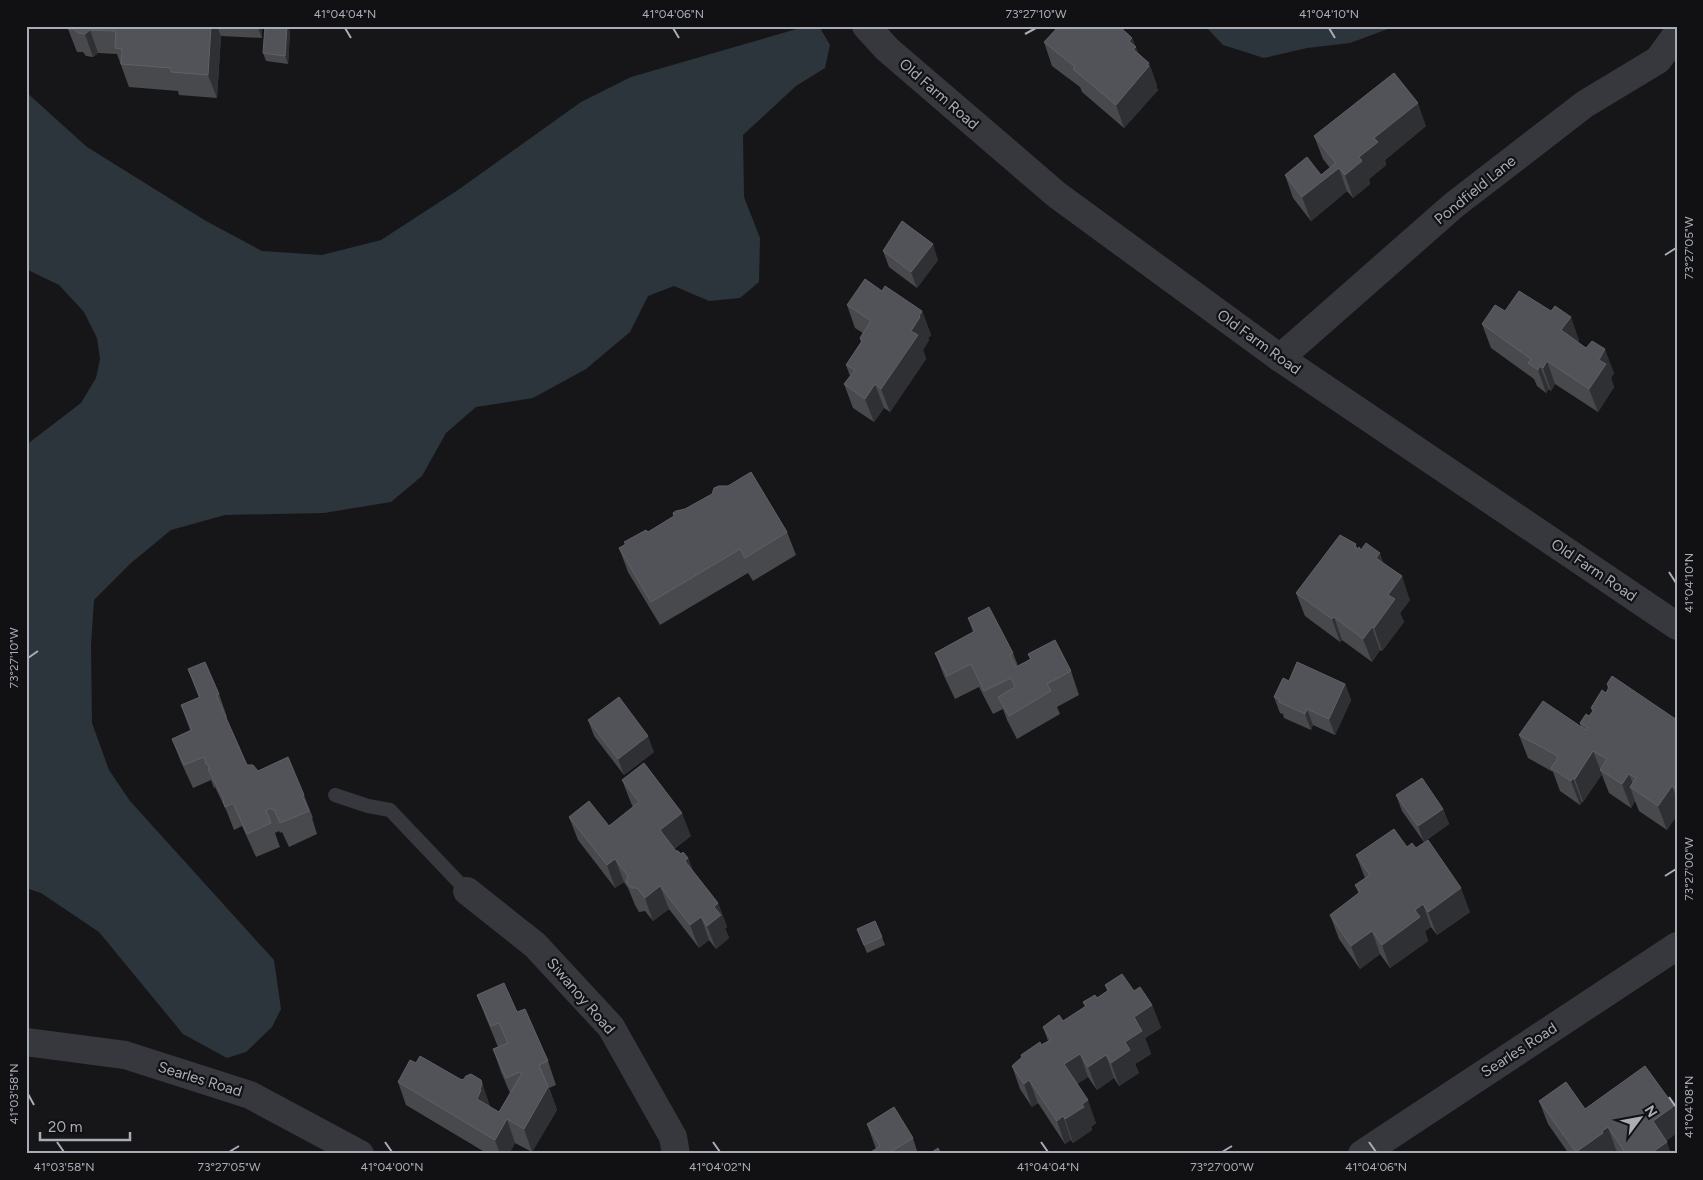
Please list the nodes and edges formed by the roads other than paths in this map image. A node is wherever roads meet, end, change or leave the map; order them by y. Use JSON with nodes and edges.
{"nodes":[{"id":1,"x":866,"y":26,"type":"edge"},
{"id":2,"x":1677,"y":34,"type":"edge"},
{"id":3,"x":1280,"y":358,"type":"junction"},
{"id":4,"x":1677,"y":626,"type":"edge"},
{"id":5,"x":335,"y":795,"type":"dead end"},
{"id":6,"x":467,"y":891,"type":"joint"},
{"id":7,"x":1677,"y":946,"type":"edge"},
{"id":8,"x":26,"y":1042,"type":"edge"},
{"id":9,"x":360,"y":1154,"type":"edge"},
{"id":10,"x":676,"y":1154,"type":"edge"},
{"id":11,"x":1362,"y":1154,"type":"edge"}],
"edges":[{"from":1,"to":3,"type":"street","name":"Old Farm Road"},
{"from":2,"to":3,"type":"street","name":"Pondfield Lane"},
{"from":3,"to":4,"type":"street","name":"Old Farm Road"},
{"from":5,"to":6,"type":"lane"},
{"from":6,"to":10,"type":"street","name":"Siwanoy Road"},
{"from":7,"to":11,"type":"street","name":"Searles Road"},
{"from":8,"to":9,"type":"street","name":"Searles Road"}]}
